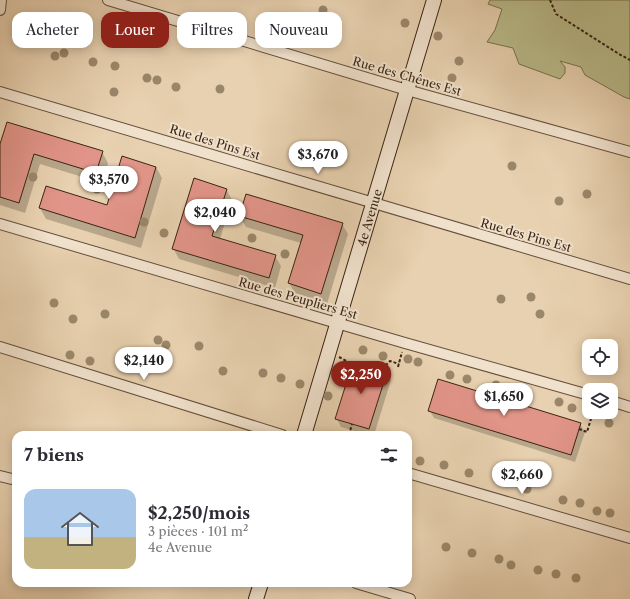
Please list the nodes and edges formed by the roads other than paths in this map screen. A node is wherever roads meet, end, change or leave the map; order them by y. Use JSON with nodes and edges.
{"nodes":[{"id":1,"x":1,"y":0,"type":"edge"},
{"id":2,"x":108,"y":0,"type":"edge"},
{"id":3,"x":434,"y":0,"type":"edge"},
{"id":4,"x":0,"y":10,"type":"edge"},
{"id":5,"x":407,"y":90,"type":"junction"},
{"id":6,"x":0,"y":92,"type":"edge"},
{"id":7,"x":630,"y":152,"type":"edge"},
{"id":8,"x":373,"y":203,"type":"junction"},
{"id":9,"x":0,"y":224,"type":"edge"},
{"id":10,"x":630,"y":279,"type":"edge"},
{"id":11,"x":338,"y":323,"type":"junction"},
{"id":12,"x":0,"y":347,"type":"edge"},
{"id":13,"x":582,"y":393,"type":"edge"},
{"id":14,"x":618,"y":403,"type":"edge"},
{"id":15,"x":630,"y":407,"type":"edge"},
{"id":16,"x":269,"y":431,"type":"edge"},
{"id":17,"x":305,"y":431,"type":"edge"},
{"id":18,"x":412,"y":473,"type":"edge"},
{"id":19,"x":0,"y":476,"type":"edge"},
{"id":20,"x":12,"y":479,"type":"edge"},
{"id":21,"x":630,"y":538,"type":"edge"},
{"id":22,"x":260,"y":587,"type":"edge"},
{"id":23,"x":370,"y":587,"type":"edge"},
{"id":24,"x":256,"y":599,"type":"edge"},
{"id":25,"x":410,"y":599,"type":"edge"}],
"edges":[{"from":1,"to":4,"type":"street"},
{"from":2,"to":5,"type":"street","name":"Rue des Chênes Est"},
{"from":3,"to":5,"type":"street","name":"4e Avenue"},
{"from":5,"to":7,"type":"street","name":"Rue des Chênes Est"},
{"from":5,"to":8,"type":"street","name":"4e Avenue"},
{"from":6,"to":8,"type":"street","name":"Rue des Pins Est"},
{"from":8,"to":10,"type":"street","name":"Rue des Pins Est"},
{"from":8,"to":11,"type":"street","name":"4e Avenue"},
{"from":9,"to":11,"type":"street","name":"Rue des Peupliers Est"},
{"from":11,"to":13,"type":"street","name":"Rue des Peupliers Est"},
{"from":11,"to":17,"type":"street","name":"4e Avenue"},
{"from":12,"to":16,"type":"street"},
{"from":14,"to":15,"type":"street"},
{"from":18,"to":21,"type":"street"},
{"from":19,"to":20,"type":"street"},
{"from":22,"to":24,"type":"street"},
{"from":23,"to":25,"type":"street"}]}
